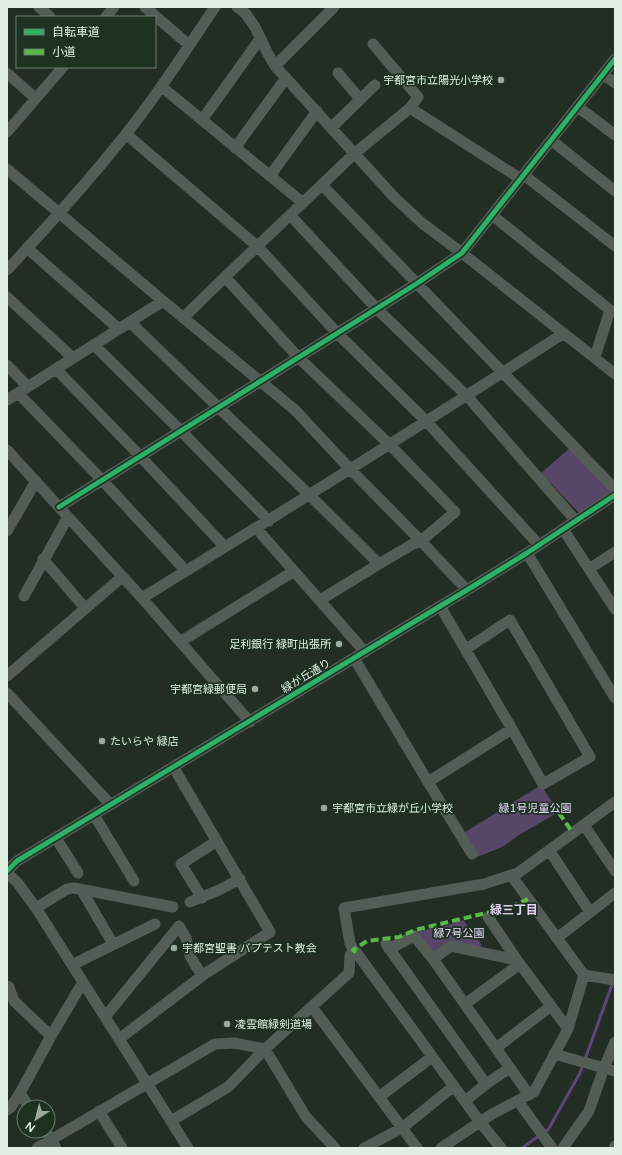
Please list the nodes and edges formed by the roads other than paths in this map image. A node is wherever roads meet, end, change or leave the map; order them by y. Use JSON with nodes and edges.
{"nodes":[{"id":1,"x":38,"y":7,"type":"edge"},
{"id":2,"x":114,"y":7,"type":"edge"},
{"id":3,"x":145,"y":7,"type":"edge"},
{"id":4,"x":215,"y":7,"type":"edge"},
{"id":5,"x":237,"y":7,"type":"edge"},
{"id":6,"x":334,"y":7,"type":"edge"},
{"id":7,"x":49,"y":16,"type":"edge"},
{"id":8,"x":107,"y":16,"type":"edge"},
{"id":9,"x":155,"y":16,"type":"edge"},
{"id":10,"x":156,"y":16,"type":"edge"},
{"id":11,"x":260,"y":39,"type":"junction"},
{"id":12,"x":373,"y":44,"type":"dead end"},
{"id":13,"x":189,"y":45,"type":"junction"},
{"id":14,"x":615,"y":59,"type":"edge"},
{"id":15,"x":275,"y":66,"type":"junction"},
{"id":16,"x":62,"y":68,"type":"edge"},
{"id":17,"x":7,"y":73,"type":"edge"},
{"id":18,"x":338,"y":73,"type":"dead end"},
{"id":19,"x":603,"y":74,"type":"junction"},
{"id":20,"x":286,"y":78,"type":"junction"},
{"id":21,"x":615,"y":83,"type":"edge"},
{"id":22,"x":374,"y":85,"type":"dead end"},
{"id":23,"x":162,"y":87,"type":"junction"},
{"id":24,"x":35,"y":98,"type":"junction"},
{"id":25,"x":360,"y":99,"type":"junction"},
{"id":26,"x":578,"y":107,"type":"junction"},
{"id":27,"x":410,"y":108,"type":"junction"},
{"id":28,"x":317,"y":111,"type":"junction"},
{"id":29,"x":202,"y":120,"type":"junction"},
{"id":30,"x":332,"y":127,"type":"junction"},
{"id":31,"x":7,"y":132,"type":"edge"},
{"id":32,"x":126,"y":134,"type":"junction"},
{"id":33,"x":615,"y":135,"type":"edge"},
{"id":34,"x":551,"y":140,"type":"junction"},
{"id":35,"x":235,"y":148,"type":"junction"},
{"id":36,"x":354,"y":154,"type":"junction"},
{"id":37,"x":7,"y":169,"type":"edge"},
{"id":38,"x":270,"y":176,"type":"junction"},
{"id":39,"x":522,"y":177,"type":"junction"},
{"id":40,"x":322,"y":185,"type":"junction"},
{"id":41,"x":615,"y":191,"type":"edge"},
{"id":42,"x":303,"y":203,"type":"junction"},
{"id":43,"x":59,"y":213,"type":"junction"},
{"id":44,"x":290,"y":215,"type":"junction"},
{"id":45,"x":492,"y":215,"type":"junction"},
{"id":46,"x":257,"y":246,"type":"junction"},
{"id":47,"x":615,"y":246,"type":"edge"},
{"id":48,"x":27,"y":248,"type":"junction"},
{"id":49,"x":462,"y":253,"type":"junction"},
{"id":50,"x":7,"y":270,"type":"edge"},
{"id":51,"x":225,"y":277,"type":"junction"},
{"id":52,"x":416,"y":284,"type":"junction"},
{"id":53,"x":7,"y":297,"type":"edge"},
{"id":54,"x":164,"y":301,"type":"junction"},
{"id":55,"x":377,"y":309,"type":"junction"},
{"id":56,"x":183,"y":318,"type":"junction"},
{"id":57,"x":130,"y":322,"type":"junction"},
{"id":58,"x":119,"y":329,"type":"junction"},
{"id":59,"x":337,"y":333,"type":"junction"},
{"id":60,"x":564,"y":333,"type":"junction"},
{"id":61,"x":94,"y":345,"type":"junction"},
{"id":62,"x":298,"y":357,"type":"junction"},
{"id":63,"x":595,"y":357,"type":"junction"},
{"id":64,"x":73,"y":358,"type":"junction"},
{"id":65,"x":7,"y":365,"type":"edge"},
{"id":66,"x":56,"y":369,"type":"junction"},
{"id":67,"x":504,"y":372,"type":"junction"},
{"id":68,"x":615,"y":374,"type":"edge"},
{"id":69,"x":260,"y":382,"type":"junction"},
{"id":70,"x":28,"y":387,"type":"junction"},
{"id":71,"x":18,"y":393,"type":"junction"},
{"id":72,"x":466,"y":396,"type":"junction"},
{"id":73,"x":7,"y":400,"type":"edge"},
{"id":74,"x":218,"y":408,"type":"junction"},
{"id":75,"x":427,"y":422,"type":"junction"},
{"id":76,"x":181,"y":431,"type":"junction"},
{"id":77,"x":390,"y":444,"type":"junction"},
{"id":78,"x":7,"y":450,"type":"edge"},
{"id":79,"x":140,"y":456,"type":"junction"},
{"id":80,"x":350,"y":469,"type":"junction"},
{"id":81,"x":102,"y":480,"type":"junction"},
{"id":82,"x":36,"y":481,"type":"junction"},
{"id":83,"x":615,"y":489,"type":"edge"},
{"id":84,"x":310,"y":495,"type":"junction"},
{"id":85,"x":615,"y":495,"type":"edge"},
{"id":86,"x":59,"y":507,"type":"junction"},
{"id":87,"x":68,"y":516,"type":"junction"},
{"id":88,"x":269,"y":521,"type":"junction"},
{"id":89,"x":576,"y":521,"type":"junction"},
{"id":90,"x":256,"y":528,"type":"junction"},
{"id":91,"x":563,"y":529,"type":"junction"},
{"id":92,"x":7,"y":530,"type":"edge"},
{"id":93,"x":421,"y":541,"type":"junction"},
{"id":94,"x":539,"y":545,"type":"junction"},
{"id":95,"x":225,"y":547,"type":"junction"},
{"id":96,"x":615,"y":552,"type":"edge"},
{"id":97,"x":527,"y":553,"type":"junction"},
{"id":98,"x":43,"y":560,"type":"junction"},
{"id":99,"x":379,"y":564,"type":"junction"},
{"id":100,"x":589,"y":569,"type":"junction"},
{"id":101,"x":186,"y":571,"type":"junction"},
{"id":102,"x":294,"y":571,"type":"junction"},
{"id":103,"x":122,"y":577,"type":"junction"},
{"id":104,"x":467,"y":590,"type":"junction"},
{"id":105,"x":24,"y":596,"type":"dead end"},
{"id":106,"x":142,"y":598,"type":"junction"},
{"id":107,"x":320,"y":600,"type":"junction"},
{"id":108,"x":440,"y":606,"type":"junction"},
{"id":109,"x":614,"y":607,"type":"edge"},
{"id":110,"x":85,"y":608,"type":"junction"},
{"id":111,"x":180,"y":642,"type":"junction"},
{"id":112,"x":466,"y":649,"type":"junction"},
{"id":113,"x":365,"y":652,"type":"junction"},
{"id":114,"x":354,"y":658,"type":"junction"},
{"id":115,"x":7,"y":676,"type":"edge"},
{"id":116,"x":7,"y":693,"type":"edge"},
{"id":117,"x":615,"y":698,"type":"edge"},
{"id":118,"x":250,"y":722,"type":"junction"},
{"id":119,"x":512,"y":728,"type":"junction"},
{"id":120,"x":174,"y":768,"type":"junction"},
{"id":121,"x":428,"y":782,"type":"junction"},
{"id":122,"x":615,"y":802,"type":"edge"},
{"id":123,"x":111,"y":805,"type":"junction"},
{"id":124,"x":94,"y":815,"type":"junction"},
{"id":125,"x":584,"y":825,"type":"junction"},
{"id":126,"x":56,"y":838,"type":"junction"},
{"id":127,"x":217,"y":841,"type":"junction"},
{"id":128,"x":549,"y":850,"type":"junction"},
{"id":129,"x":472,"y":854,"type":"dead end"},
{"id":130,"x":615,"y":871,"type":"edge"},
{"id":131,"x":7,"y":872,"type":"edge"},
{"id":132,"x":78,"y":873,"type":"dead end"},
{"id":133,"x":511,"y":875,"type":"junction"},
{"id":134,"x":240,"y":879,"type":"junction"},
{"id":135,"x":134,"y":881,"type":"dead end"},
{"id":136,"x":81,"y":889,"type":"junction"},
{"id":137,"x":615,"y":893,"type":"edge"},
{"id":138,"x":202,"y":898,"type":"junction"},
{"id":139,"x":190,"y":902,"type":"dead end"},
{"id":140,"x":173,"y":907,"type":"dead end"},
{"id":141,"x":36,"y":908,"type":"junction"},
{"id":142,"x":590,"y":912,"type":"junction"},
{"id":143,"x":488,"y":917,"type":"dead end"},
{"id":144,"x":155,"y":924,"type":"dead end"},
{"id":145,"x":556,"y":938,"type":"junction"},
{"id":146,"x":113,"y":944,"type":"junction"},
{"id":147,"x":353,"y":953,"type":"junction"},
{"id":148,"x":433,"y":959,"type":"junction"},
{"id":149,"x":518,"y":962,"type":"junction"},
{"id":150,"x":72,"y":965,"type":"junction"},
{"id":151,"x":584,"y":975,"type":"junction"},
{"id":152,"x":202,"y":976,"type":"junction"},
{"id":153,"x":611,"y":979,"type":"edge"},
{"id":154,"x":83,"y":982,"type":"junction"},
{"id":155,"x":7,"y":986,"type":"edge"},
{"id":156,"x":465,"y":1004,"type":"junction"},
{"id":157,"x":551,"y":1006,"type":"junction"},
{"id":158,"x":312,"y":1007,"type":"junction"},
{"id":159,"x":105,"y":1017,"type":"junction"},
{"id":160,"x":568,"y":1029,"type":"junction"},
{"id":161,"x":51,"y":1036,"type":"junction"},
{"id":162,"x":119,"y":1039,"type":"junction"},
{"id":163,"x":615,"y":1042,"type":"edge"},
{"id":164,"x":496,"y":1048,"type":"junction"},
{"id":165,"x":265,"y":1049,"type":"junction"},
{"id":166,"x":554,"y":1054,"type":"junction"},
{"id":167,"x":432,"y":1057,"type":"junction"},
{"id":168,"x":510,"y":1068,"type":"junction"},
{"id":169,"x":604,"y":1068,"type":"junction"},
{"id":170,"x":615,"y":1071,"type":"edge"},
{"id":171,"x":147,"y":1084,"type":"junction"},
{"id":172,"x":486,"y":1084,"type":"junction"},
{"id":173,"x":454,"y":1086,"type":"junction"},
{"id":174,"x":20,"y":1093,"type":"junction"},
{"id":175,"x":529,"y":1095,"type":"junction"},
{"id":176,"x":379,"y":1097,"type":"junction"},
{"id":177,"x":24,"y":1099,"type":"edge"},
{"id":178,"x":465,"y":1101,"type":"junction"},
{"id":179,"x":518,"y":1101,"type":"junction"},
{"id":180,"x":7,"y":1110,"type":"edge"},
{"id":181,"x":99,"y":1111,"type":"junction"},
{"id":182,"x":171,"y":1121,"type":"junction"},
{"id":183,"x":480,"y":1122,"type":"junction"},
{"id":184,"x":402,"y":1128,"type":"junction"},
{"id":185,"x":50,"y":1140,"type":"edge"},
{"id":186,"x":445,"y":1147,"type":"edge"},
{"id":187,"x":37,"y":1148,"type":"edge"},
{"id":188,"x":122,"y":1148,"type":"edge"},
{"id":189,"x":188,"y":1148,"type":"edge"},
{"id":190,"x":335,"y":1148,"type":"edge"},
{"id":191,"x":364,"y":1148,"type":"edge"},
{"id":192,"x":417,"y":1148,"type":"edge"},
{"id":193,"x":501,"y":1148,"type":"edge"},
{"id":194,"x":552,"y":1148,"type":"edge"},
{"id":195,"x":563,"y":1148,"type":"edge"}],
"edges":[{"from":1,"to":7,"type":"street"},
{"from":2,"to":8,"type":"street"},
{"from":3,"to":9,"type":"street"},
{"from":4,"to":13,"type":"street"},
{"from":5,"to":11,"type":"street"},
{"from":6,"to":15,"type":"street"},
{"from":10,"to":13,"type":"street"},
{"from":11,"to":15,"type":"street"},
{"from":11,"to":29,"type":"street"},
{"from":12,"to":27,"type":"street"},
{"from":13,"to":23,"type":"street"},
{"from":14,"to":19,"type":"street"},
{"from":15,"to":20,"type":"street"},
{"from":16,"to":24,"type":"street"},
{"from":17,"to":24,"type":"street"},
{"from":18,"to":25,"type":"street"},
{"from":19,"to":21,"type":"street"},
{"from":19,"to":26,"type":"street"},
{"from":20,"to":28,"type":"street"},
{"from":20,"to":35,"type":"street"},
{"from":22,"to":25,"type":"street"},
{"from":23,"to":29,"type":"street"},
{"from":23,"to":32,"type":"street"},
{"from":24,"to":31,"type":"street"},
{"from":25,"to":30,"type":"street"},
{"from":26,"to":33,"type":"street"},
{"from":26,"to":34,"type":"street"},
{"from":27,"to":36,"type":"street"},
{"from":27,"to":39,"type":"street"},
{"from":28,"to":30,"type":"street"},
{"from":28,"to":38,"type":"street"},
{"from":29,"to":35,"type":"street"},
{"from":30,"to":36,"type":"street"},
{"from":32,"to":43,"type":"street"},
{"from":32,"to":46,"type":"street"},
{"from":34,"to":39,"type":"street"},
{"from":34,"to":41,"type":"street"},
{"from":35,"to":38,"type":"street"},
{"from":36,"to":40,"type":"street"},
{"from":36,"to":49,"type":"street"},
{"from":37,"to":43,"type":"street"},
{"from":38,"to":42,"type":"street"},
{"from":39,"to":45,"type":"street"},
{"from":39,"to":47,"type":"street"},
{"from":40,"to":42,"type":"street"},
{"from":40,"to":52,"type":"street"},
{"from":42,"to":44,"type":"street"},
{"from":43,"to":48,"type":"street"},
{"from":43,"to":54,"type":"street"},
{"from":44,"to":46,"type":"street"},
{"from":44,"to":55,"type":"street"},
{"from":45,"to":49,"type":"street"},
{"from":45,"to":63,"type":"street"},
{"from":46,"to":51,"type":"street"},
{"from":46,"to":59,"type":"street"},
{"from":48,"to":50,"type":"street"},
{"from":48,"to":58,"type":"street"},
{"from":49,"to":52,"type":"street"},
{"from":49,"to":60,"type":"street"},
{"from":51,"to":56,"type":"street"},
{"from":51,"to":62,"type":"street"},
{"from":52,"to":55,"type":"street"},
{"from":52,"to":67,"type":"street"},
{"from":53,"to":64,"type":"street"},
{"from":54,"to":56,"type":"street"},
{"from":54,"to":57,"type":"street"},
{"from":55,"to":59,"type":"street"},
{"from":55,"to":72,"type":"street"},
{"from":56,"to":69,"type":"street"},
{"from":57,"to":58,"type":"street"},
{"from":57,"to":74,"type":"street"},
{"from":58,"to":61,"type":"street"},
{"from":59,"to":62,"type":"street"},
{"from":59,"to":75,"type":"street"},
{"from":60,"to":63,"type":"street"},
{"from":60,"to":67,"type":"street"},
{"from":61,"to":64,"type":"street"},
{"from":61,"to":76,"type":"street"},
{"from":62,"to":69,"type":"street"},
{"from":62,"to":77,"type":"street"},
{"from":63,"to":68,"type":"street"},
{"from":64,"to":66,"type":"street"},
{"from":65,"to":70,"type":"street"},
{"from":66,"to":70,"type":"street"},
{"from":66,"to":79,"type":"street"},
{"from":67,"to":72,"type":"street"},
{"from":67,"to":83,"type":"street"},
{"from":69,"to":74,"type":"street"},
{"from":69,"to":80,"type":"street"},
{"from":70,"to":71,"type":"street"},
{"from":71,"to":73,"type":"street"},
{"from":71,"to":81,"type":"street"},
{"from":72,"to":75,"type":"street"},
{"from":72,"to":89,"type":"street"},
{"from":74,"to":76,"type":"street"},
{"from":74,"to":84,"type":"street"},
{"from":75,"to":77,"type":"street"},
{"from":75,"to":94,"type":"street"},
{"from":76,"to":79,"type":"street"},
{"from":76,"to":88,"type":"street"},
{"from":77,"to":80,"type":"street"},
{"from":77,"to":93,"type":"street"},
{"from":78,"to":82,"type":"street"},
{"from":79,"to":81,"type":"street"},
{"from":79,"to":95,"type":"street"},
{"from":80,"to":84,"type":"street"},
{"from":80,"to":93,"type":"street"},
{"from":81,"to":86,"type":"street"},
{"from":81,"to":101,"type":"street"},
{"from":82,"to":86,"type":"street"},
{"from":82,"to":92,"type":"street"},
{"from":84,"to":88,"type":"street"},
{"from":84,"to":99,"type":"street"},
{"from":85,"to":89,"type":"street","name":"緑が丘通り"},
{"from":86,"to":87,"type":"street"},
{"from":87,"to":98,"type":"street"},
{"from":87,"to":103,"type":"street"},
{"from":88,"to":90,"type":"street"},
{"from":89,"to":91,"type":"street","name":"緑が丘通り"},
{"from":90,"to":95,"type":"street"},
{"from":90,"to":102,"type":"street"},
{"from":91,"to":94,"type":"street","name":"緑が丘通り"},
{"from":91,"to":100,"type":"street"},
{"from":93,"to":99,"type":"street"},
{"from":93,"to":104,"type":"street"},
{"from":94,"to":97,"type":"street","name":"緑が丘通り"},
{"from":95,"to":101,"type":"street"},
{"from":96,"to":100,"type":"street"},
{"from":97,"to":104,"type":"street","name":"緑が丘通り"},
{"from":97,"to":117,"type":"street"},
{"from":98,"to":105,"type":"street"},
{"from":98,"to":110,"type":"street"},
{"from":99,"to":107,"type":"street"},
{"from":100,"to":109,"type":"street"},
{"from":101,"to":106,"type":"street"},
{"from":102,"to":107,"type":"street"},
{"from":102,"to":111,"type":"street"},
{"from":103,"to":106,"type":"street"},
{"from":103,"to":110,"type":"street"},
{"from":104,"to":108,"type":"street","name":"緑が丘通り"},
{"from":106,"to":111,"type":"street"},
{"from":107,"to":113,"type":"street"},
{"from":108,"to":112,"type":"street"},
{"from":108,"to":113,"type":"street","name":"緑が丘通り"},
{"from":110,"to":115,"type":"street"},
{"from":111,"to":118,"type":"street"},
{"from":112,"to":119,"type":"street"},
{"from":112,"to":119,"type":"street"},
{"from":113,"to":114,"type":"street","name":"緑が丘通り"},
{"from":114,"to":118,"type":"street","name":"緑が丘通り"},
{"from":114,"to":121,"type":"street"},
{"from":116,"to":123,"type":"street"},
{"from":118,"to":120,"type":"street","name":"緑が丘通り"},
{"from":119,"to":121,"type":"street"},
{"from":120,"to":123,"type":"street","name":"緑が丘通り"},
{"from":120,"to":127,"type":"street"},
{"from":121,"to":129,"type":"street"},
{"from":122,"to":125,"type":"street"},
{"from":123,"to":124,"type":"street","name":"緑が丘通り"},
{"from":124,"to":126,"type":"street","name":"緑が丘通り"},
{"from":124,"to":135,"type":"street"},
{"from":125,"to":128,"type":"street"},
{"from":125,"to":130,"type":"street"},
{"from":126,"to":131,"type":"street","name":"緑が丘通り"},
{"from":126,"to":132,"type":"street"},
{"from":127,"to":134,"type":"street"},
{"from":127,"to":138,"type":"street"},
{"from":128,"to":133,"type":"street"},
{"from":128,"to":142,"type":"street"},
{"from":131,"to":141,"type":"street"},
{"from":133,"to":145,"type":"street"},
{"from":133,"to":147,"type":"street"},
{"from":134,"to":138,"type":"street"},
{"from":134,"to":152,"type":"street"},
{"from":136,"to":140,"type":"street"},
{"from":136,"to":141,"type":"street"},
{"from":136,"to":146,"type":"street"},
{"from":137,"to":142,"type":"street"},
{"from":138,"to":139,"type":"street"},
{"from":141,"to":150,"type":"street"},
{"from":142,"to":145,"type":"street"},
{"from":143,"to":149,"type":"street"},
{"from":144,"to":146,"type":"street"},
{"from":145,"to":151,"type":"street"},
{"from":146,"to":150,"type":"street"},
{"from":147,"to":158,"type":"street"},
{"from":147,"to":167,"type":"street"},
{"from":148,"to":149,"type":"street"},
{"from":148,"to":156,"type":"street"},
{"from":148,"to":172,"type":"street"},
{"from":149,"to":156,"type":"street"},
{"from":149,"to":157,"type":"street"},
{"from":150,"to":154,"type":"street"},
{"from":151,"to":153,"type":"street"},
{"from":151,"to":160,"type":"street"},
{"from":152,"to":159,"type":"street"},
{"from":152,"to":162,"type":"street"},
{"from":154,"to":159,"type":"street"},
{"from":154,"to":161,"type":"street"},
{"from":155,"to":161,"type":"street"},
{"from":156,"to":164,"type":"street"},
{"from":157,"to":160,"type":"street"},
{"from":157,"to":164,"type":"street"},
{"from":158,"to":165,"type":"street"},
{"from":158,"to":176,"type":"street"},
{"from":159,"to":162,"type":"street"},
{"from":160,"to":166,"type":"street"},
{"from":161,"to":174,"type":"street"},
{"from":162,"to":171,"type":"street"},
{"from":163,"to":169,"type":"street"},
{"from":164,"to":168,"type":"street"},
{"from":165,"to":171,"type":"street"},
{"from":165,"to":182,"type":"street"},
{"from":165,"to":190,"type":"street"},
{"from":166,"to":169,"type":"street"},
{"from":166,"to":175,"type":"street"},
{"from":167,"to":173,"type":"street"},
{"from":167,"to":176,"type":"street"},
{"from":168,"to":172,"type":"street"},
{"from":168,"to":175,"type":"street"},
{"from":169,"to":170,"type":"street"},
{"from":169,"to":195,"type":"street"},
{"from":171,"to":181,"type":"street"},
{"from":171,"to":182,"type":"street"},
{"from":172,"to":178,"type":"street"},
{"from":173,"to":178,"type":"street"},
{"from":173,"to":184,"type":"street"},
{"from":174,"to":177,"type":"street"},
{"from":174,"to":180,"type":"street"},
{"from":175,"to":179,"type":"street"},
{"from":176,"to":184,"type":"street"},
{"from":178,"to":183,"type":"street"},
{"from":179,"to":183,"type":"street"},
{"from":179,"to":194,"type":"street"},
{"from":181,"to":185,"type":"street"},
{"from":181,"to":188,"type":"street"},
{"from":182,"to":189,"type":"street"},
{"from":183,"to":186,"type":"street"},
{"from":183,"to":193,"type":"street"},
{"from":184,"to":191,"type":"street"},
{"from":184,"to":192,"type":"street"},
{"from":185,"to":187,"type":"street"}]}
